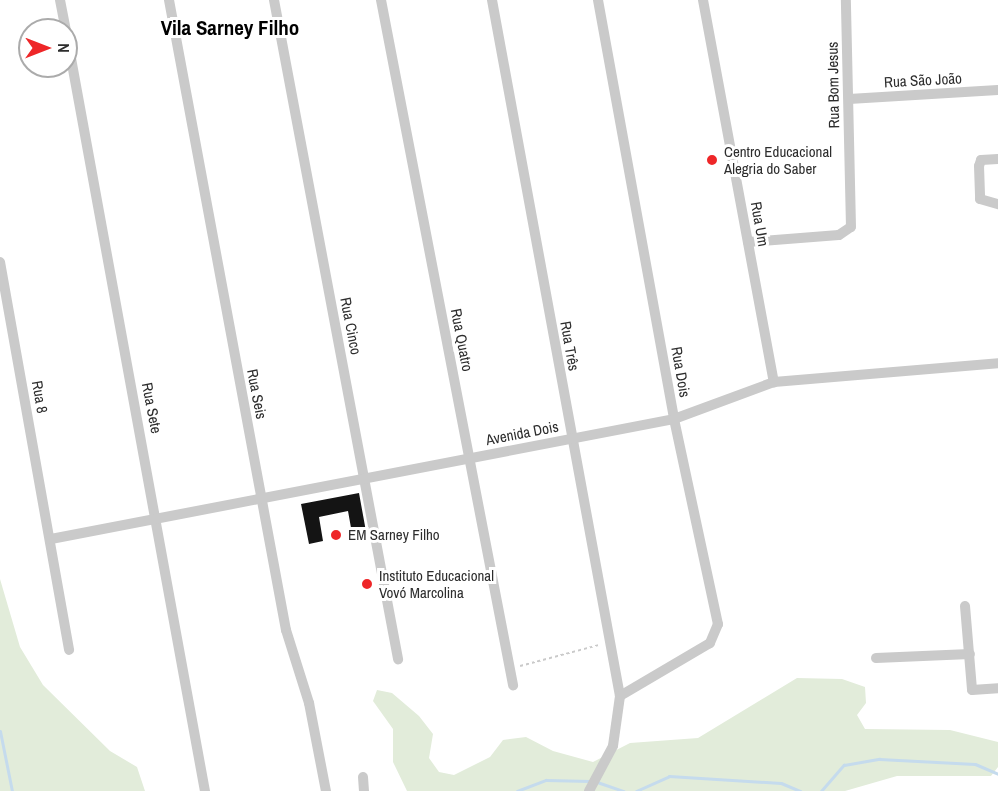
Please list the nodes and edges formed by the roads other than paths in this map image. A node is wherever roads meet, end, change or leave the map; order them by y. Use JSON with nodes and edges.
{"nodes":[{"id":1,"x":60,"y":0,"type":"edge"},
{"id":2,"x":169,"y":0,"type":"edge"},
{"id":3,"x":273,"y":0,"type":"edge"},
{"id":4,"x":381,"y":0,"type":"edge"},
{"id":5,"x":492,"y":0,"type":"edge"},
{"id":6,"x":598,"y":0,"type":"edge"},
{"id":7,"x":703,"y":0,"type":"edge"},
{"id":8,"x":846,"y":0,"type":"edge"},
{"id":9,"x":63,"y":18,"type":"edge"},
{"id":10,"x":75,"y":78,"type":"edge"},
{"id":11,"x":998,"y":90,"type":"edge"},
{"id":12,"x":849,"y":99,"type":"junction"},
{"id":13,"x":998,"y":159,"type":"edge"},
{"id":14,"x":998,"y":204,"type":"edge"},
{"id":15,"x":748,"y":242,"type":"junction"},
{"id":16,"x":0,"y":262,"type":"edge"},
{"id":17,"x":998,"y":363,"type":"edge"},
{"id":18,"x":774,"y":382,"type":"junction"},
{"id":19,"x":674,"y":419,"type":"junction"},
{"id":20,"x":571,"y":438,"type":"junction"},
{"id":21,"x":470,"y":458,"type":"junction"},
{"id":22,"x":364,"y":478,"type":"junction"},
{"id":23,"x":261,"y":498,"type":"junction"},
{"id":24,"x":158,"y":518,"type":"junction"},
{"id":25,"x":51,"y":539,"type":"junction"},
{"id":26,"x":965,"y":606,"type":"dead end"},
{"id":27,"x":69,"y":650,"type":"dead end"},
{"id":28,"x":970,"y":654,"type":"junction"},
{"id":29,"x":398,"y":658,"type":"dead end"},
{"id":30,"x":876,"y":658,"type":"dead end"},
{"id":31,"x":513,"y":685,"type":"dead end"},
{"id":32,"x":998,"y":688,"type":"edge"},
{"id":33,"x":621,"y":696,"type":"junction"},
{"id":34,"x":363,"y":777,"type":"dead end"},
{"id":35,"x":590,"y":789,"type":"edge"},
{"id":36,"x":205,"y":791,"type":"edge"},
{"id":37,"x":326,"y":791,"type":"edge"},
{"id":38,"x":364,"y":791,"type":"edge"}],
"edges":[{"from":1,"to":9,"type":"street","name":"Rua Sete"},
{"from":2,"to":23,"type":"street","name":"Rua Seis"},
{"from":3,"to":22,"type":"street","name":"Rua Cinco"},
{"from":4,"to":21,"type":"street","name":"Rua Quatro"},
{"from":5,"to":20,"type":"street","name":"Rua Três"},
{"from":6,"to":19,"type":"street","name":"Rua Dois"},
{"from":7,"to":15,"type":"street","name":"Rua Um"},
{"from":8,"to":12,"type":"street","name":"Rua Bom Jesus"},
{"from":10,"to":24,"type":"street","name":"Rua Sete"},
{"from":11,"to":12,"type":"street","name":"Rua São João"},
{"from":12,"to":15,"type":"street","name":"Rua Bom Jesus"},
{"from":13,"to":14,"type":"street"},
{"from":15,"to":18,"type":"street","name":"Rua Um"},
{"from":16,"to":25,"type":"street","name":"Rua 8"},
{"from":17,"to":18,"type":"street","name":"Avenida Dois"},
{"from":18,"to":19,"type":"street","name":"Avenida Dois"},
{"from":19,"to":20,"type":"street","name":"Avenida Dois"},
{"from":19,"to":33,"type":"street","name":"Rua Dois"},
{"from":20,"to":21,"type":"street","name":"Avenida Dois"},
{"from":20,"to":33,"type":"street","name":"Rua Três"},
{"from":21,"to":22,"type":"street","name":"Avenida Dois"},
{"from":21,"to":31,"type":"street","name":"Rua Quatro"},
{"from":22,"to":23,"type":"street","name":"Avenida Dois"},
{"from":22,"to":29,"type":"street","name":"Rua Cinco"},
{"from":23,"to":24,"type":"street","name":"Avenida Dois"},
{"from":23,"to":37,"type":"street","name":"Rua Seis"},
{"from":24,"to":25,"type":"street","name":"Avenida Dois"},
{"from":24,"to":36,"type":"street","name":"Rua Sete"},
{"from":25,"to":27,"type":"street","name":"Rua 8"},
{"from":26,"to":28,"type":"street"},
{"from":28,"to":30,"type":"street"},
{"from":28,"to":32,"type":"street"},
{"from":33,"to":35,"type":"street","name":"Rua Três"},
{"from":34,"to":38,"type":"street"}]}
